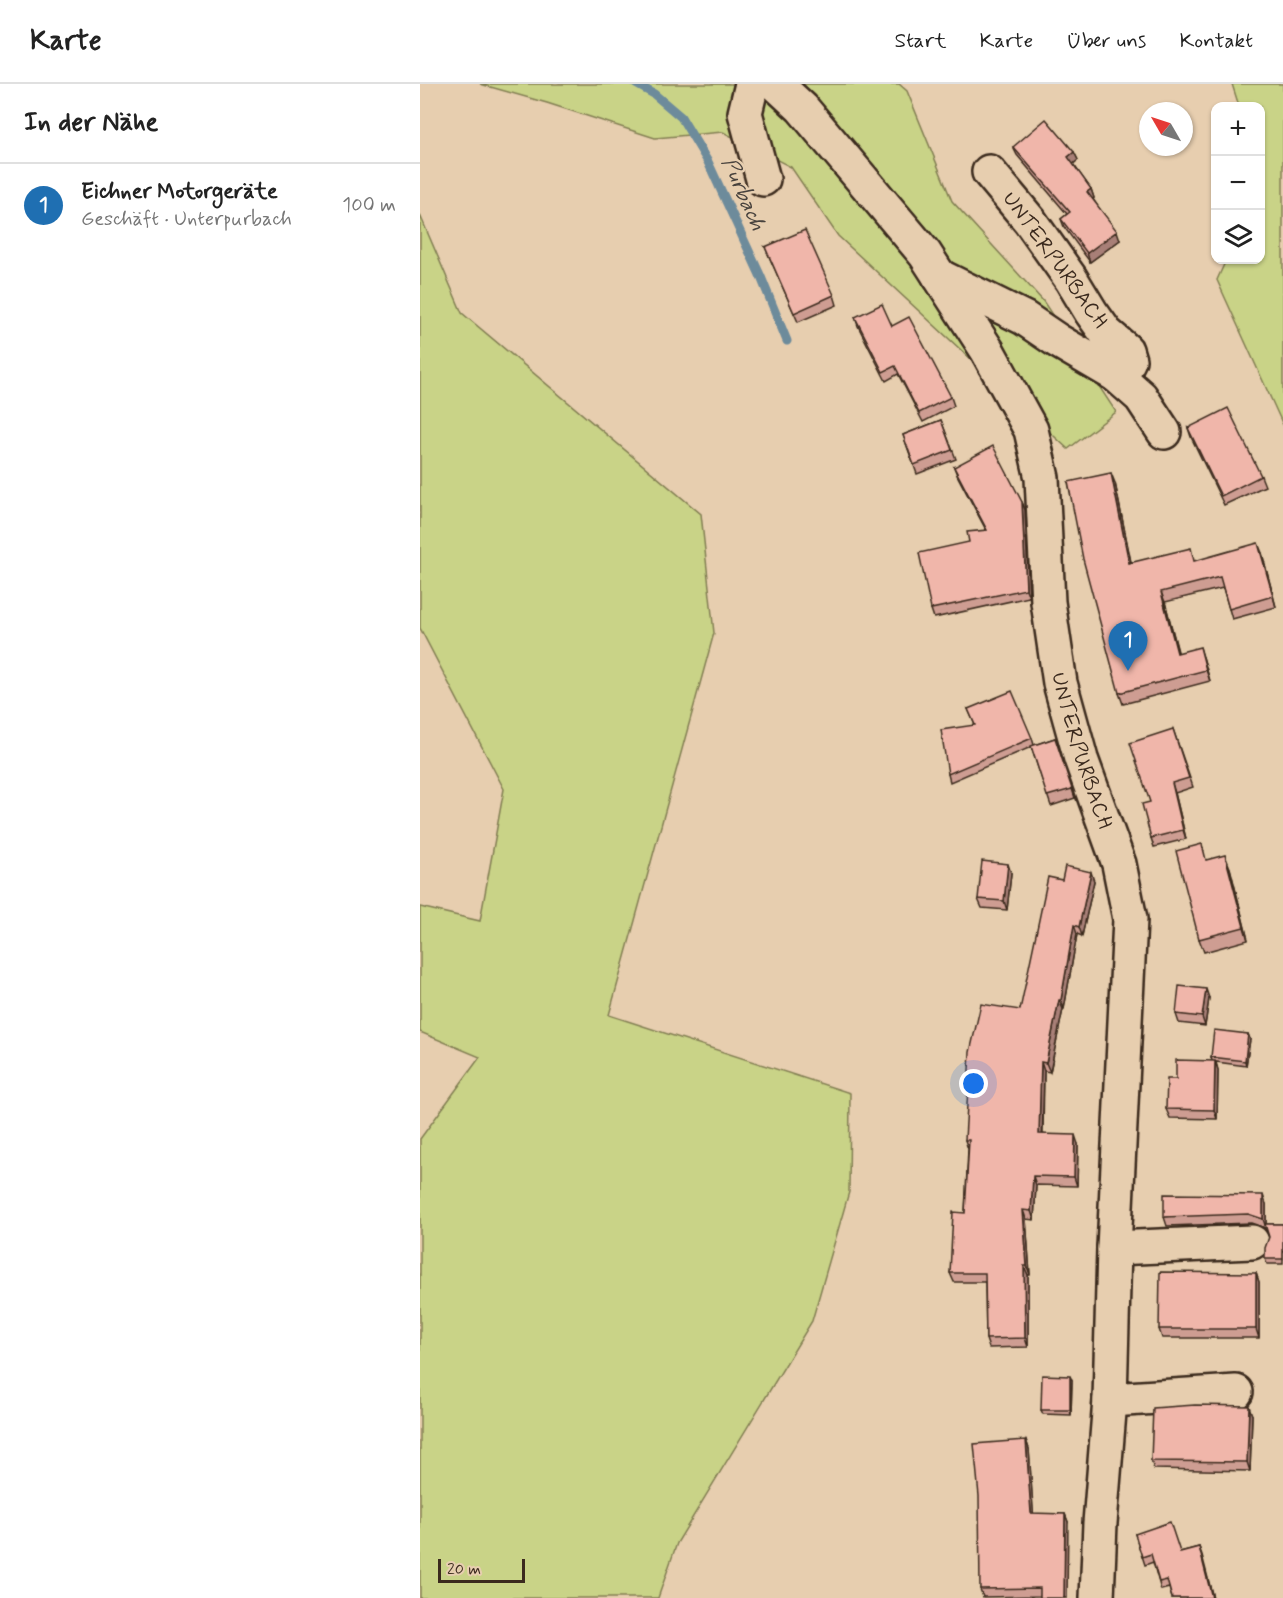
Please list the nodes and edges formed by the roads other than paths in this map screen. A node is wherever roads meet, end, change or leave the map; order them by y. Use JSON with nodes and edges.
{"nodes":[{"id":1,"x":752,"y":84,"type":"edge"},
{"id":2,"x":776,"y":84,"type":"edge"},
{"id":3,"x":989,"y":172,"type":"dead end"},
{"id":4,"x":764,"y":179,"type":"dead end"},
{"id":5,"x":931,"y":265,"type":"junction"},
{"id":6,"x":1116,"y":375,"type":"junction"},
{"id":7,"x":1164,"y":432,"type":"dead end"},
{"id":8,"x":1252,"y":1242,"type":"dead end"},
{"id":9,"x":1114,"y":1248,"type":"junction"},
{"id":10,"x":1236,"y":1392,"type":"dead end"},
{"id":11,"x":1110,"y":1400,"type":"junction"},
{"id":12,"x":1096,"y":1598,"type":"edge"}],
"edges":[{"from":1,"to":4,"type":"street"},
{"from":2,"to":5,"type":"street"},
{"from":3,"to":6,"type":"street","name":"UNTERPURBACH"},
{"from":5,"to":6,"type":"street","name":"UNTERPURBACH"},
{"from":5,"to":9,"type":"street","name":"UNTERPURBACH"},
{"from":6,"to":7,"type":"street","name":"UNTERPURBACH"},
{"from":8,"to":9,"type":"street"},
{"from":9,"to":11,"type":"street","name":"UNTERPURBACH"},
{"from":10,"to":11,"type":"street"},
{"from":11,"to":12,"type":"street","name":"UNTERPURBACH"}]}
